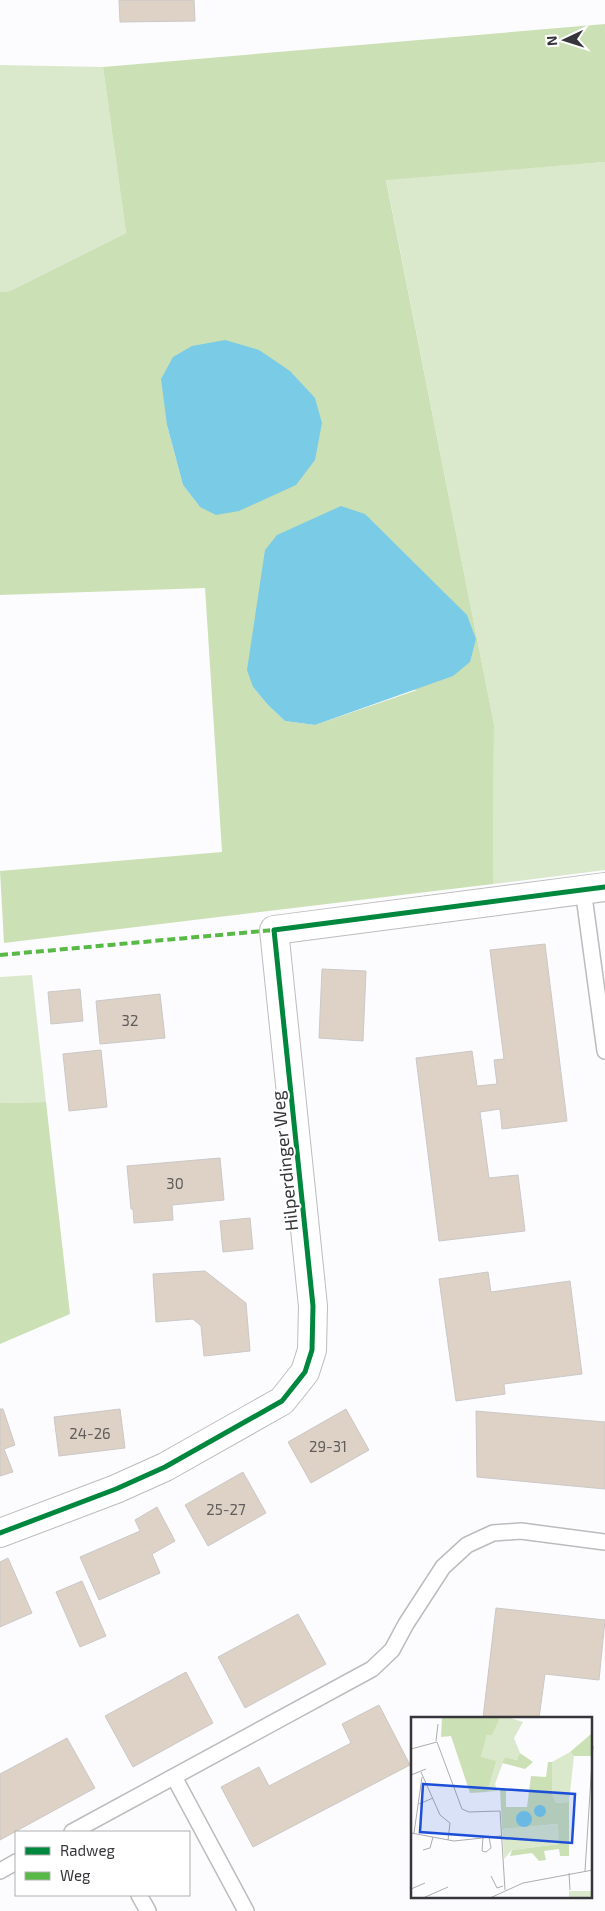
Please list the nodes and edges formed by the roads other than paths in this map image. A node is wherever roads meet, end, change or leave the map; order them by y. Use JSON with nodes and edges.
{"nodes":[{"id":1,"x":594,"y":888,"type":"edge"},
{"id":2,"x":604,"y":1043,"type":"edge"},
{"id":3,"x":0,"y":1533,"type":"edge"},
{"id":4,"x":605,"y":1542,"type":"edge"},
{"id":5,"x":174,"y":1777,"type":"junction"},
{"id":6,"x":99,"y":1826,"type":"edge"},
{"id":7,"x":76,"y":1831,"type":"edge"},
{"id":8,"x":15,"y":1863,"type":"edge"},
{"id":9,"x":0,"y":1871,"type":"edge"},
{"id":10,"x":140,"y":1896,"type":"edge"},
{"id":11,"x":148,"y":1911,"type":"edge"},
{"id":12,"x":246,"y":1911,"type":"edge"}],
"edges":[{"from":1,"to":2,"type":"lane"},
{"from":1,"to":3,"type":"street","name":"Hilperdinger Weg"},
{"from":4,"to":5,"type":"lane"},
{"from":5,"to":6,"type":"lane"},
{"from":5,"to":12,"type":"lane"},
{"from":6,"to":7,"type":"lane"},
{"from":8,"to":9,"type":"lane"},
{"from":10,"to":11,"type":"lane"}]}
